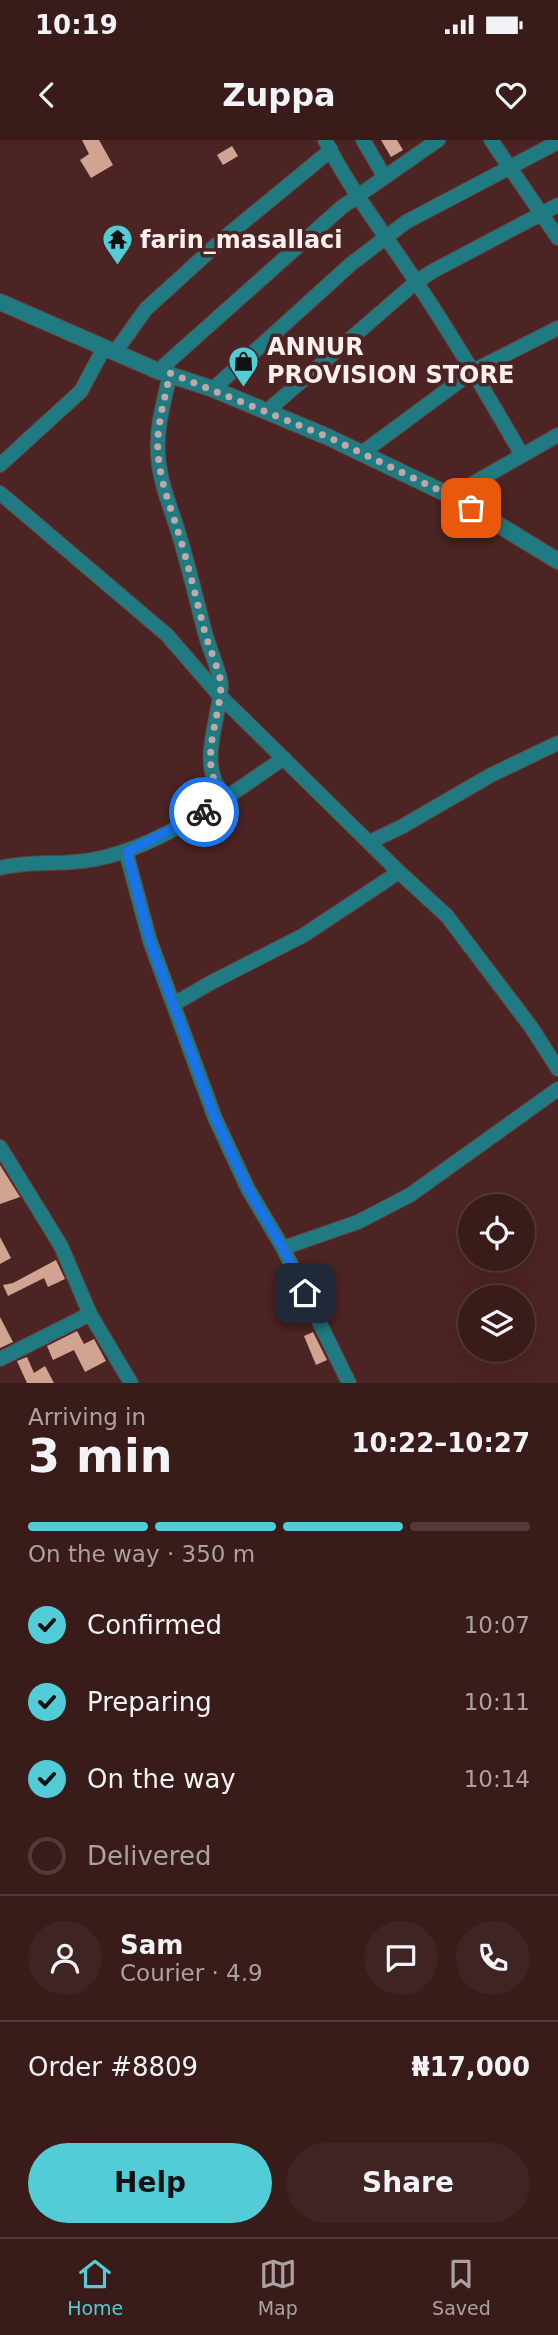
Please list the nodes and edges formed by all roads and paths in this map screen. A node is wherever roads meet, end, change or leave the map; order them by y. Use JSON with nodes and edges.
{"nodes":[{"id":1,"x":363,"y":140,"type":"edge"},
{"id":2,"x":438,"y":140,"type":"edge"},
{"id":3,"x":492,"y":140,"type":"edge"},
{"id":4,"x":557,"y":141,"type":"edge"},
{"id":5,"x":327,"y":143,"type":"edge"},
{"id":6,"x":509,"y":167,"type":"junction"},
{"id":7,"x":384,"y":176,"type":"junction"},
{"id":8,"x":357,"y":196,"type":"junction"},
{"id":9,"x":558,"y":205,"type":"edge"},
{"id":10,"x":541,"y":214,"type":"junction"},
{"id":11,"x":386,"y":237,"type":"junction"},
{"id":12,"x":558,"y":239,"type":"edge"},
{"id":13,"x":416,"y":282,"type":"junction"},
{"id":14,"x":0,"y":302,"type":"edge"},
{"id":15,"x":558,"y":328,"type":"edge"},
{"id":16,"x":109,"y":350,"type":"junction"},
{"id":17,"x":473,"y":371,"type":"junction"},
{"id":18,"x":164,"y":372,"type":"junction"},
{"id":19,"x":213,"y":389,"type":"junction"},
{"id":20,"x":267,"y":411,"type":"junction"},
{"id":21,"x":558,"y":435,"type":"edge"},
{"id":22,"x":362,"y":453,"type":"junction"},
{"id":23,"x":522,"y":455,"type":"junction"},
{"id":24,"x":0,"y":465,"type":"edge"},
{"id":25,"x":0,"y":493,"type":"edge"},
{"id":26,"x":451,"y":496,"type":"junction"},
{"id":27,"x":558,"y":561,"type":"edge"},
{"id":28,"x":219,"y":695,"type":"junction"},
{"id":29,"x":558,"y":743,"type":"edge"},
{"id":30,"x":284,"y":758,"type":"junction"},
{"id":31,"x":226,"y":797,"type":"junction"},
{"id":32,"x":370,"y":842,"type":"junction"},
{"id":33,"x":127,"y":852,"type":"junction"},
{"id":34,"x":0,"y":868,"type":"edge"},
{"id":35,"x":399,"y":872,"type":"junction"},
{"id":36,"x":174,"y":1004,"type":"junction"},
{"id":37,"x":558,"y":1069,"type":"edge"},
{"id":38,"x":558,"y":1089,"type":"edge"},
{"id":39,"x":0,"y":1147,"type":"edge"},
{"id":40,"x":283,"y":1248,"type":"junction"},
{"id":41,"x":90,"y":1314,"type":"junction"},
{"id":42,"x":0,"y":1360,"type":"edge"},
{"id":43,"x":131,"y":1383,"type":"edge"},
{"id":44,"x":349,"y":1383,"type":"edge"}],
"edges":[{"from":1,"to":7,"type":"street"},
{"from":2,"to":7,"type":"street"},
{"from":3,"to":6,"type":"street"},
{"from":4,"to":6,"type":"street"},
{"from":5,"to":8,"type":"street"},
{"from":5,"to":16,"type":"street"},
{"from":6,"to":10,"type":"street"},
{"from":6,"to":11,"type":"street"},
{"from":7,"to":8,"type":"street"},
{"from":8,"to":11,"type":"street"},
{"from":8,"to":18,"type":"street"},
{"from":9,"to":10,"type":"street"},
{"from":10,"to":12,"type":"street"},
{"from":10,"to":13,"type":"street"},
{"from":11,"to":13,"type":"street"},
{"from":11,"to":19,"type":"street"},
{"from":13,"to":17,"type":"street"},
{"from":13,"to":20,"type":"street"},
{"from":14,"to":16,"type":"street"},
{"from":15,"to":17,"type":"street"},
{"from":16,"to":18,"type":"street"},
{"from":16,"to":24,"type":"street"},
{"from":17,"to":22,"type":"street"},
{"from":17,"to":23,"type":"street"},
{"from":18,"to":19,"type":"street"},
{"from":18,"to":28,"type":"street"},
{"from":19,"to":20,"type":"street"},
{"from":20,"to":22,"type":"street"},
{"from":21,"to":23,"type":"street"},
{"from":22,"to":26,"type":"street"},
{"from":23,"to":26,"type":"street"},
{"from":25,"to":28,"type":"street"},
{"from":26,"to":27,"type":"street"},
{"from":28,"to":30,"type":"street"},
{"from":28,"to":31,"type":"street"},
{"from":29,"to":32,"type":"street"},
{"from":30,"to":31,"type":"street"},
{"from":30,"to":32,"type":"street"},
{"from":31,"to":33,"type":"street"},
{"from":32,"to":35,"type":"street"},
{"from":33,"to":34,"type":"street"},
{"from":33,"to":36,"type":"street"},
{"from":35,"to":36,"type":"street"},
{"from":35,"to":37,"type":"street"},
{"from":36,"to":40,"type":"street"},
{"from":38,"to":40,"type":"street"},
{"from":39,"to":41,"type":"street"},
{"from":40,"to":44,"type":"street"},
{"from":41,"to":42,"type":"street"},
{"from":41,"to":43,"type":"street"}]}
